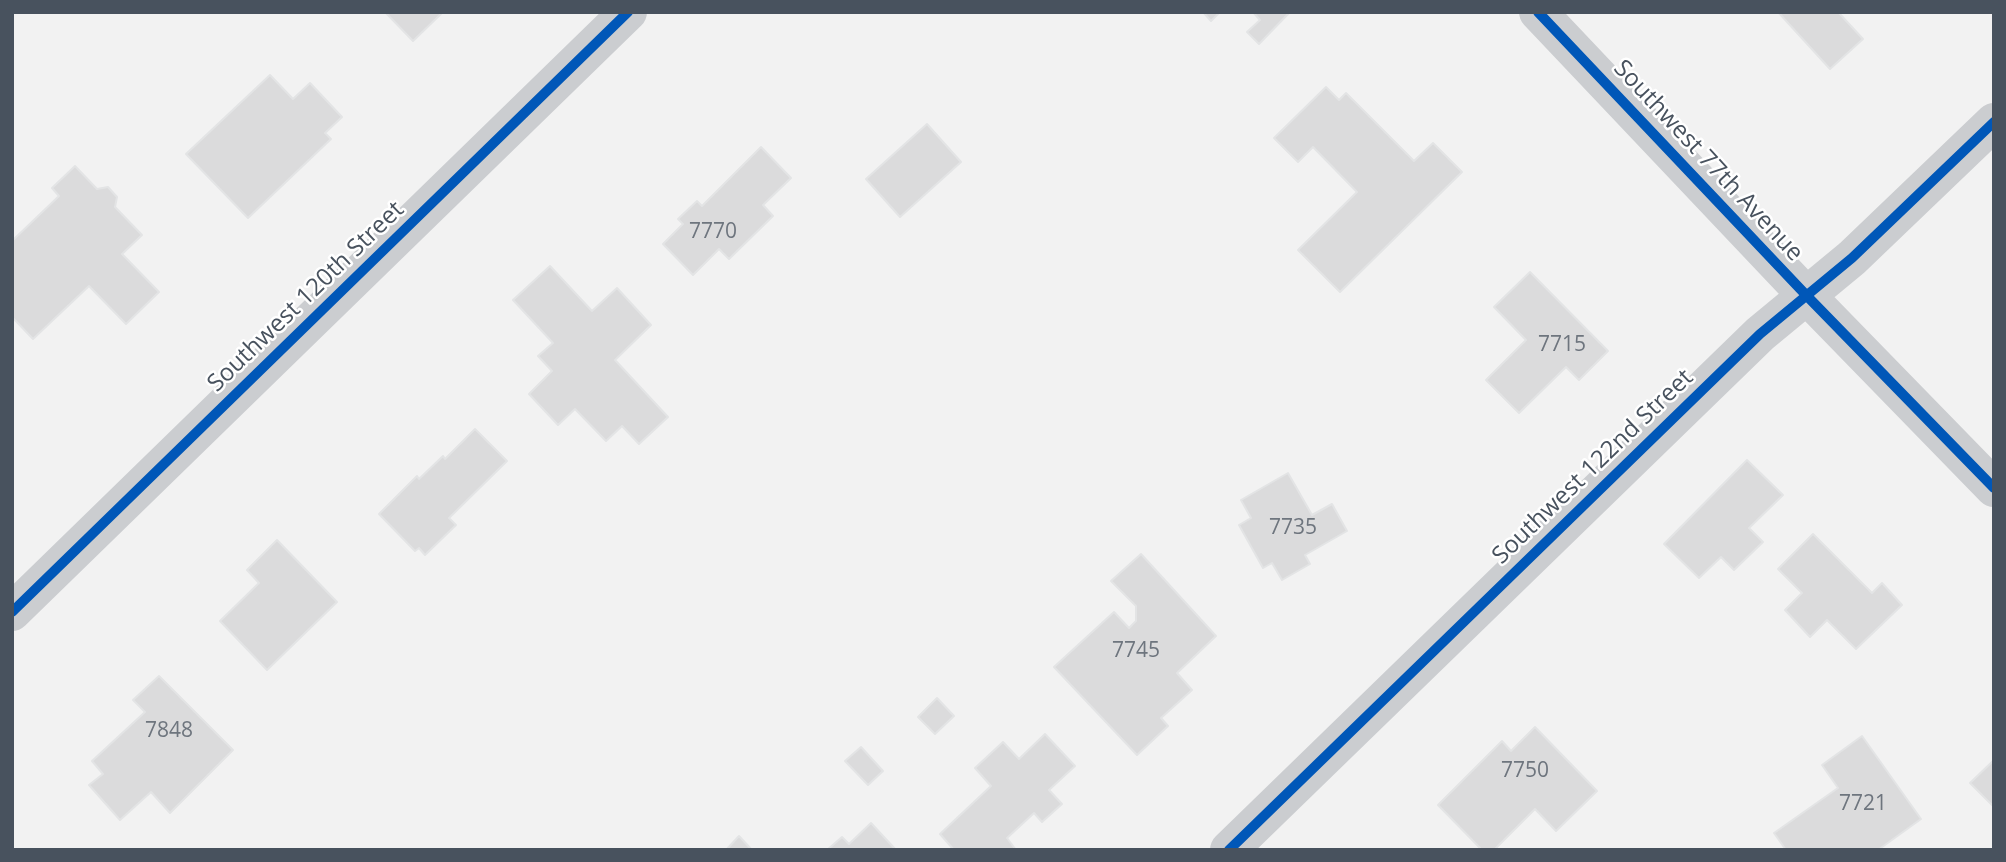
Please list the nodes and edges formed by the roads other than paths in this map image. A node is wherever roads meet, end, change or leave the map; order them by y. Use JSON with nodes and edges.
{"nodes":[{"id":1,"x":628,"y":12,"type":"edge"},
{"id":2,"x":1538,"y":12,"type":"edge"},
{"id":3,"x":1994,"y":122,"type":"edge"},
{"id":4,"x":1806,"y":295,"type":"junction"},
{"id":5,"x":1994,"y":488,"type":"edge"},
{"id":6,"x":12,"y":612,"type":"edge"},
{"id":7,"x":1229,"y":850,"type":"edge"}],
"edges":[{"from":1,"to":6,"type":"street","name":"Southwest 120th Street"},
{"from":2,"to":4,"type":"street","name":"Southwest 77th Avenue"},
{"from":3,"to":4,"type":"street","name":"Southwest 122nd Street"},
{"from":4,"to":5,"type":"street","name":"Southwest 77th Avenue"},
{"from":4,"to":7,"type":"street","name":"Southwest 122nd Street"}]}
